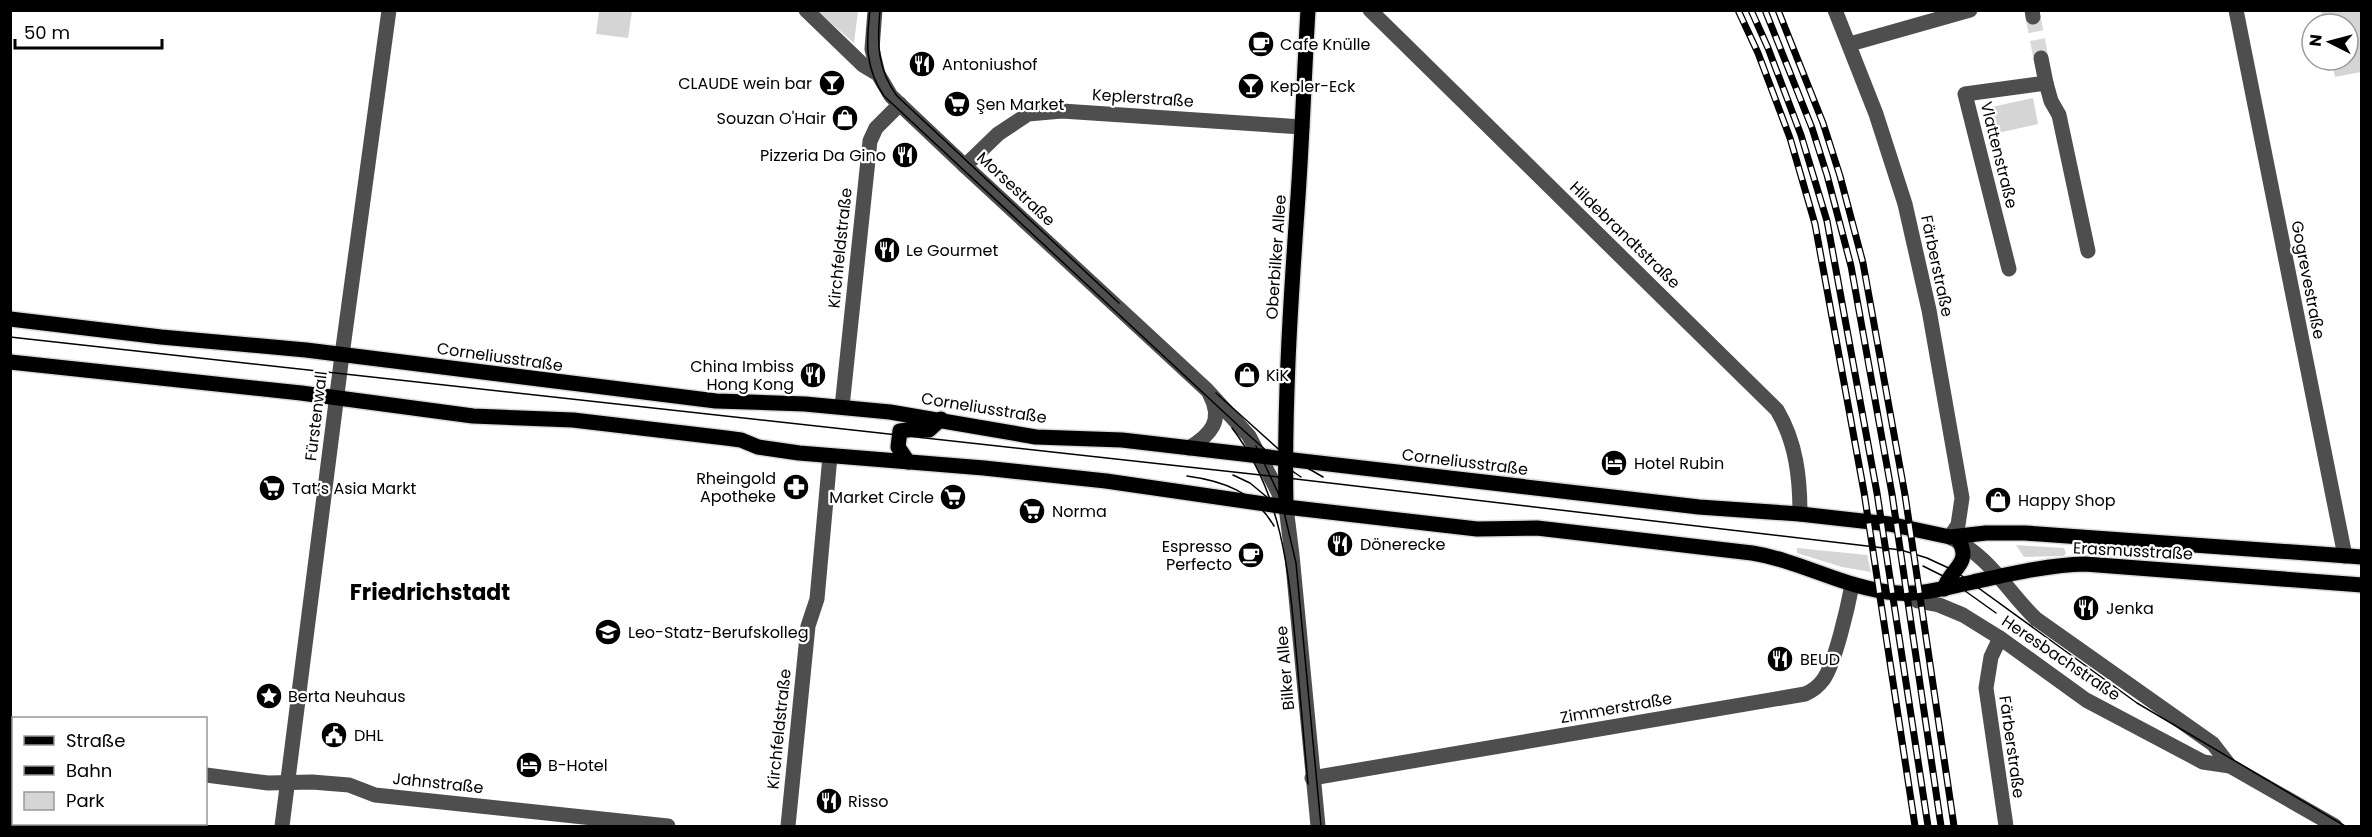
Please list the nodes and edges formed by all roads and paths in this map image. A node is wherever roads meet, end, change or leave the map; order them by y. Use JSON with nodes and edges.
{"nodes":[{"id":1,"x":389,"y":10,"type":"edge"},
{"id":2,"x":806,"y":10,"type":"edge"},
{"id":3,"x":875,"y":10,"type":"edge"},
{"id":4,"x":1308,"y":10,"type":"edge"},
{"id":5,"x":1370,"y":10,"type":"edge"},
{"id":6,"x":1835,"y":10,"type":"edge"},
{"id":7,"x":1970,"y":10,"type":"edge"},
{"id":8,"x":2236,"y":10,"type":"edge"},
{"id":9,"x":1850,"y":44,"type":"junction"},
{"id":10,"x":2041,"y":58,"type":"tunnel mouth"},
{"id":11,"x":878,"y":74,"type":"junction"},
{"id":12,"x":2046,"y":83,"type":"junction"},
{"id":13,"x":900,"y":104,"type":"junction"},
{"id":14,"x":1302,"y":127,"type":"junction"},
{"id":15,"x":964,"y":166,"type":"junction"},
{"id":16,"x":2088,"y":251,"type":"dead end"},
{"id":17,"x":2009,"y":269,"type":"dead end"},
{"id":18,"x":10,"y":319,"type":"edge"},
{"id":19,"x":342,"y":355,"type":"junction"},
{"id":20,"x":10,"y":363,"type":"edge"},
{"id":21,"x":1207,"y":390,"type":"junction"},
{"id":22,"x":336,"y":399,"type":"junction"},
{"id":23,"x":842,"y":407,"type":"junction"},
{"id":24,"x":940,"y":420,"type":"junction"},
{"id":25,"x":1188,"y":448,"type":"junction"},
{"id":26,"x":1259,"y":455,"type":"junction"},
{"id":27,"x":830,"y":456,"type":"junction"},
{"id":28,"x":1284,"y":458,"type":"junction"},
{"id":29,"x":908,"y":462,"type":"junction"},
{"id":30,"x":1286,"y":507,"type":"junction"},
{"id":31,"x":1800,"y":514,"type":"junction"},
{"id":32,"x":1955,"y":540,"type":"junction"},
{"id":33,"x":2345,"y":556,"type":"junction"},
{"id":34,"x":2361,"y":557,"type":"edge"},
{"id":35,"x":2001,"y":576,"type":"junction"},
{"id":36,"x":1852,"y":585,"type":"junction"},
{"id":37,"x":2361,"y":585,"type":"edge"},
{"id":38,"x":1944,"y":589,"type":"junction"},
{"id":39,"x":1905,"y":593,"type":"junction"},
{"id":40,"x":2000,"y":638,"type":"junction"},
{"id":41,"x":2230,"y":766,"type":"junction"},
{"id":42,"x":207,"y":775,"type":"edge"},
{"id":43,"x":1312,"y":778,"type":"junction"},
{"id":44,"x":288,"y":782,"type":"junction"},
{"id":45,"x":282,"y":826,"type":"edge"},
{"id":46,"x":668,"y":826,"type":"edge"},
{"id":47,"x":788,"y":826,"type":"edge"},
{"id":48,"x":1318,"y":826,"type":"edge"},
{"id":49,"x":2006,"y":826,"type":"edge"},
{"id":50,"x":2335,"y":826,"type":"edge"}],
"edges":[{"from":1,"to":19,"type":"street","name":"Fürstenwall"},
{"from":2,"to":11,"type":"street","name":"Morsestraße"},
{"from":3,"to":11,"type":"street"},
{"from":4,"to":14,"type":"main road","name":"Oberbilker Allee"},
{"from":5,"to":31,"type":"street","name":"Hildebrandtstraße"},
{"from":6,"to":9,"type":"street","name":"Färberstraße"},
{"from":7,"to":9,"type":"street"},
{"from":8,"to":33,"type":"street","name":"Gogrevestraße"},
{"from":9,"to":32,"type":"street","name":"Färberstraße"},
{"from":10,"to":12,"type":"street"},
{"from":11,"to":13,"type":"street","name":"Morsestraße"},
{"from":12,"to":16,"type":"street"},
{"from":12,"to":17,"type":"street","name":"Vlattenstraße"},
{"from":13,"to":15,"type":"street","name":"Morsestraße"},
{"from":13,"to":23,"type":"street","name":"Kirchfeldstraße"},
{"from":14,"to":15,"type":"street","name":"Keplerstraße"},
{"from":14,"to":28,"type":"main road","name":"Oberbilker Allee"},
{"from":15,"to":21,"type":"street","name":"Morsestraße"},
{"from":18,"to":19,"type":"main road","name":"Corneliusstraße"},
{"from":19,"to":22,"type":"street","name":"Fürstenwall"},
{"from":19,"to":23,"type":"main road","name":"Corneliusstraße"},
{"from":20,"to":22,"type":"main road"},
{"from":21,"to":25,"type":"street"},
{"from":21,"to":26,"type":"street","name":"Morsestraße"},
{"from":22,"to":27,"type":"main road"},
{"from":22,"to":44,"type":"street","name":"Fürstenwall"},
{"from":23,"to":24,"type":"main road","name":"Corneliusstraße"},
{"from":24,"to":25,"type":"main road","name":"Corneliusstraße"},
{"from":24,"to":29,"type":"main road"},
{"from":25,"to":26,"type":"main road","name":"Corneliusstraße"},
{"from":26,"to":28,"type":"main road","name":"Corneliusstraße"},
{"from":26,"to":30,"type":"street","name":"Morsestraße"},
{"from":27,"to":29,"type":"main road"},
{"from":27,"to":47,"type":"street","name":"Kirchfeldstraße"},
{"from":28,"to":30,"type":"main road","name":"Oberbilker Allee"},
{"from":28,"to":31,"type":"main road","name":"Corneliusstraße"},
{"from":29,"to":30,"type":"main road"},
{"from":30,"to":36,"type":"main road"},
{"from":30,"to":43,"type":"street","name":"Bilker Allee"},
{"from":31,"to":32,"type":"main road","name":"Corneliusstraße"},
{"from":32,"to":33,"type":"main road","name":"Erasmusstraße"},
{"from":32,"to":35,"type":"street","name":"Heresbachstraße"},
{"from":32,"to":38,"type":"main road"},
{"from":33,"to":34,"type":"main road","name":"Erasmusstraße"},
{"from":35,"to":37,"type":"main road","name":"Erasmusstraße"},
{"from":35,"to":38,"type":"main road","name":"Erasmusstraße"},
{"from":35,"to":41,"type":"street","name":"Heresbachstraße"},
{"from":36,"to":39,"type":"main road"},
{"from":36,"to":43,"type":"street","name":"Zimmerstraße"},
{"from":38,"to":39,"type":"main road","name":"Erasmusstraße"},
{"from":39,"to":40,"type":"street","name":"Heresbachstraße"},
{"from":40,"to":41,"type":"street","name":"Heresbachstraße"},
{"from":40,"to":49,"type":"street","name":"Färberstraße"},
{"from":41,"to":50,"type":"street","name":"Heresbachstraße"},
{"from":42,"to":44,"type":"street","name":"Jahnstraße"},
{"from":43,"to":48,"type":"street","name":"Bilker Allee"},
{"from":44,"to":45,"type":"street","name":"Fürstenwall"},
{"from":44,"to":46,"type":"street","name":"Jahnstraße"}]}
